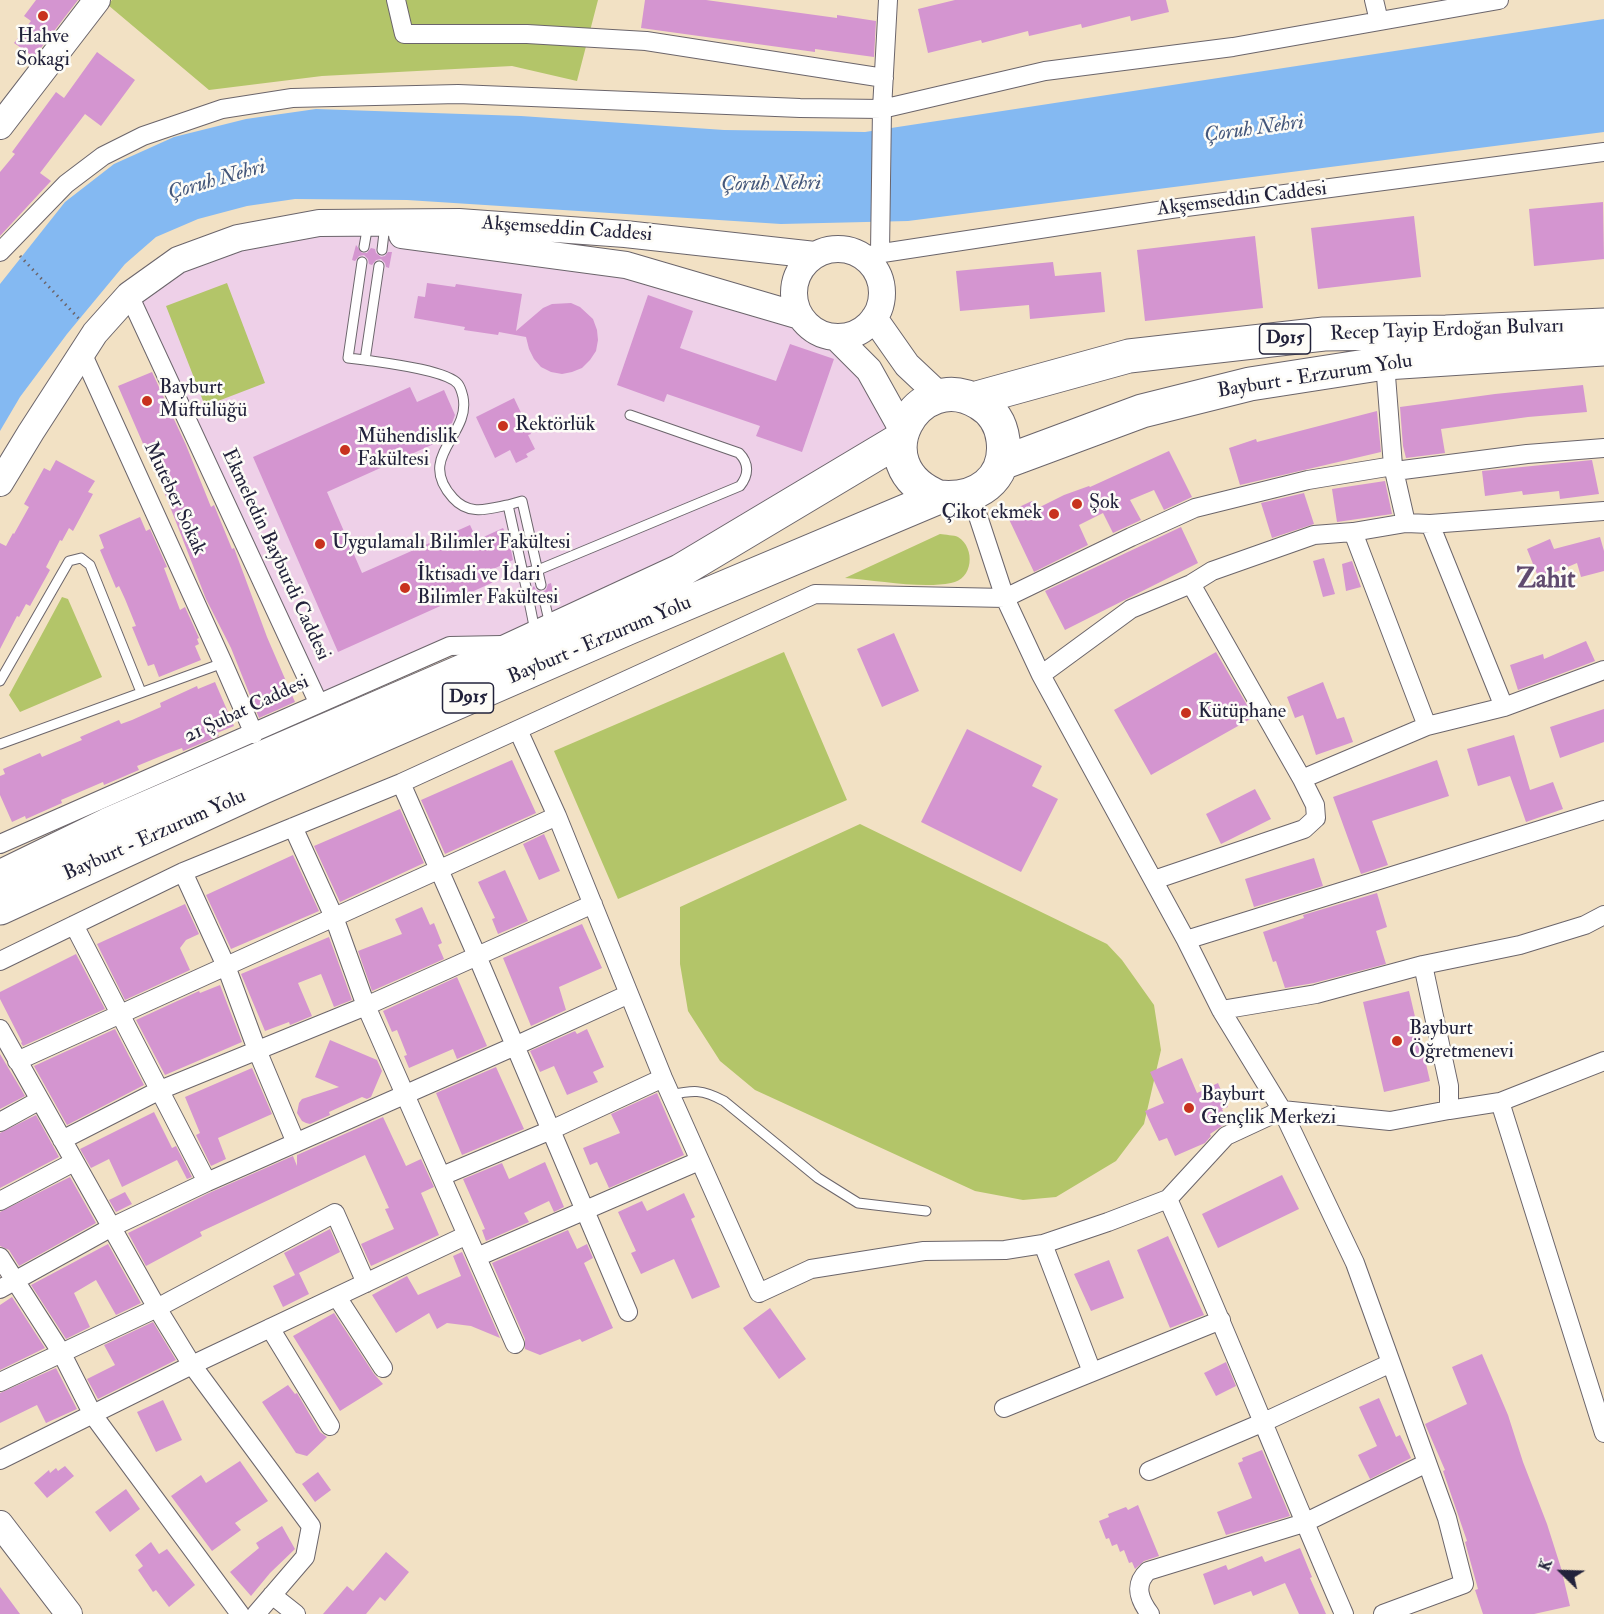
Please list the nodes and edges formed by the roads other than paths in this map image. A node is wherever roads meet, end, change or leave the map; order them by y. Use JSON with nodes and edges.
{"nodes":[{"id":1,"x":97,"y":0,"type":"edge"},
{"id":2,"x":396,"y":0,"type":"edge"},
{"id":3,"x":888,"y":0,"type":"edge"},
{"id":4,"x":1374,"y":0,"type":"edge"},
{"id":5,"x":1499,"y":0,"type":"edge"},
{"id":6,"x":1379,"y":21,"type":"junction"},
{"id":7,"x":884,"y":78,"type":"junction"},
{"id":8,"x":881,"y":116,"type":"junction"},
{"id":9,"x":0,"y":126,"type":"edge"},
{"id":10,"x":1604,"y":152,"type":"edge"},
{"id":11,"x":319,"y":224,"type":"junction"},
{"id":12,"x":7,"y":248,"type":"edge"},
{"id":13,"x":871,"y":254,"type":"junction"},
{"id":14,"x":815,"y":255,"type":"junction"},
{"id":15,"x":129,"y":296,"type":"junction"},
{"id":16,"x":800,"y":316,"type":"junction"},
{"id":17,"x":874,"y":318,"type":"junction"},
{"id":18,"x":1604,"y":325,"type":"edge"},
{"id":19,"x":837,"y":338,"type":"junction"},
{"id":20,"x":1604,"y":349,"type":"edge"},
{"id":21,"x":83,"y":355,"type":"junction"},
{"id":22,"x":365,"y":360,"type":"junction"},
{"id":23,"x":1384,"y":363,"type":"junction"},
{"id":24,"x":940,"y":396,"type":"junction"},
{"id":25,"x":973,"y":399,"type":"junction"},
{"id":26,"x":630,"y":415,"type":"dead end"},
{"id":27,"x":902,"y":435,"type":"junction"},
{"id":28,"x":1604,"y":448,"type":"edge"},
{"id":29,"x":1002,"y":463,"type":"junction"},
{"id":30,"x":1394,"y":468,"type":"junction"},
{"id":31,"x":0,"y":483,"type":"edge"},
{"id":32,"x":955,"y":496,"type":"junction"},
{"id":33,"x":508,"y":504,"type":"junction"},
{"id":34,"x":1604,"y":511,"type":"edge"},
{"id":35,"x":1407,"y":523,"type":"junction"},
{"id":36,"x":1430,"y":524,"type":"junction"},
{"id":37,"x":1353,"y":532,"type":"junction"},
{"id":38,"x":538,"y":570,"type":"junction"},
{"id":39,"x":523,"y":573,"type":"junction"},
{"id":40,"x":1191,"y":584,"type":"junction"},
{"id":41,"x":541,"y":585,"type":"dead end"},
{"id":42,"x":526,"y":588,"type":"dead end"},
{"id":43,"x":1005,"y":598,"type":"junction"},
{"id":44,"x":544,"y":599,"type":"dead end"},
{"id":45,"x":529,"y":602,"type":"dead end"},
{"id":46,"x":536,"y":638,"type":"junction"},
{"id":47,"x":224,"y":663,"type":"junction"},
{"id":48,"x":1604,"y":670,"type":"edge"},
{"id":49,"x":1041,"y":675,"type":"junction"},
{"id":50,"x":0,"y":681,"type":"edge"},
{"id":51,"x":141,"y":692,"type":"junction"},
{"id":52,"x":318,"y":702,"type":"junction"},
{"id":53,"x":1504,"y":707,"type":"junction"},
{"id":54,"x":1427,"y":726,"type":"junction"},
{"id":55,"x":518,"y":730,"type":"junction"},
{"id":56,"x":254,"y":734,"type":"junction"},
{"id":57,"x":0,"y":744,"type":"edge"},
{"id":58,"x":1302,"y":779,"type":"junction"},
{"id":59,"x":401,"y":783,"type":"junction"},
{"id":60,"x":1604,"y":810,"type":"edge"},
{"id":61,"x":557,"y":816,"type":"junction"},
{"id":62,"x":293,"y":827,"type":"junction"},
{"id":63,"x":0,"y":844,"type":"edge"},
{"id":64,"x":439,"y":869,"type":"junction"},
{"id":65,"x":183,"y":872,"type":"junction"},
{"id":66,"x":0,"y":877,"type":"edge"},
{"id":67,"x":1154,"y":880,"type":"junction"},
{"id":68,"x":593,"y":904,"type":"junction"},
{"id":69,"x":0,"y":908,"type":"edge"},
{"id":70,"x":1604,"y":915,"type":"edge"},
{"id":71,"x":334,"y":917,"type":"junction"},
{"id":72,"x":74,"y":925,"type":"junction"},
{"id":73,"x":1186,"y":940,"type":"junction"},
{"id":74,"x":477,"y":956,"type":"junction"},
{"id":75,"x":0,"y":961,"type":"edge"},
{"id":76,"x":1423,"y":965,"type":"junction"},
{"id":77,"x":226,"y":966,"type":"junction"},
{"id":78,"x":628,"y":994,"type":"junction"},
{"id":79,"x":366,"y":1006,"type":"junction"},
{"id":80,"x":1221,"y":1010,"type":"junction"},
{"id":81,"x":119,"y":1013,"type":"junction"},
{"id":82,"x":2,"y":1038,"type":"edge"},
{"id":83,"x":515,"y":1046,"type":"junction"},
{"id":84,"x":257,"y":1050,"type":"junction"},
{"id":85,"x":17,"y":1061,"type":"junction"},
{"id":86,"x":1604,"y":1061,"type":"edge"},
{"id":87,"x":663,"y":1078,"type":"junction"},
{"id":88,"x":160,"y":1090,"type":"junction"},
{"id":89,"x":406,"y":1093,"type":"junction"},
{"id":90,"x":670,"y":1095,"type":"junction"},
{"id":91,"x":40,"y":1100,"type":"junction"},
{"id":92,"x":1500,"y":1102,"type":"junction"},
{"id":93,"x":1282,"y":1110,"type":"junction"},
{"id":94,"x":1449,"y":1110,"type":"junction"},
{"id":95,"x":0,"y":1122,"type":"edge"},
{"id":96,"x":551,"y":1130,"type":"junction"},
{"id":97,"x":62,"y":1140,"type":"junction"},
{"id":98,"x":296,"y":1143,"type":"junction"},
{"id":99,"x":74,"y":1161,"type":"junction"},
{"id":100,"x":699,"y":1161,"type":"junction"},
{"id":101,"x":442,"y":1176,"type":"junction"},
{"id":102,"x":207,"y":1182,"type":"junction"},
{"id":103,"x":1168,"y":1199,"type":"junction"},
{"id":104,"x":0,"y":1201,"type":"edge"},
{"id":105,"x":585,"y":1209,"type":"junction"},
{"id":106,"x":926,"y":1211,"type":"dead end"},
{"id":107,"x":112,"y":1227,"type":"junction"},
{"id":108,"x":467,"y":1235,"type":"junction"},
{"id":109,"x":1042,"y":1244,"type":"junction"},
{"id":110,"x":0,"y":1257,"type":"edge"},
{"id":111,"x":477,"y":1257,"type":"junction"},
{"id":112,"x":366,"y":1283,"type":"junction"},
{"id":113,"x":8,"y":1285,"type":"edge"},
{"id":114,"x":336,"y":1297,"type":"junction"},
{"id":115,"x":157,"y":1308,"type":"junction"},
{"id":116,"x":628,"y":1312,"type":"dead end"},
{"id":117,"x":1221,"y":1320,"type":"junction"},
{"id":118,"x":270,"y":1328,"type":"junction"},
{"id":119,"x":515,"y":1344,"type":"dead end"},
{"id":120,"x":61,"y":1352,"type":"junction"},
{"id":121,"x":1391,"y":1363,"type":"junction"},
{"id":122,"x":192,"y":1365,"type":"junction"},
{"id":123,"x":383,"y":1368,"type":"dead end"},
{"id":124,"x":1092,"y":1372,"type":"junction"},
{"id":125,"x":0,"y":1382,"type":"edge"},
{"id":126,"x":1004,"y":1408,"type":"dead end"},
{"id":127,"x":93,"y":1415,"type":"junction"},
{"id":128,"x":1264,"y":1422,"type":"junction"},
{"id":129,"x":330,"y":1426,"type":"dead end"},
{"id":130,"x":1604,"y":1433,"type":"edge"},
{"id":131,"x":0,"y":1460,"type":"edge"},
{"id":132,"x":1427,"y":1463,"type":"junction"},
{"id":133,"x":1149,"y":1471,"type":"dead end"},
{"id":134,"x":1304,"y":1522,"type":"junction"},
{"id":135,"x":0,"y":1524,"type":"edge"},
{"id":136,"x":0,"y":1551,"type":"edge"},
{"id":137,"x":272,"y":1595,"type":"junction"},
{"id":138,"x":49,"y":1614,"type":"edge"},
{"id":139,"x":69,"y":1614,"type":"edge"},
{"id":140,"x":240,"y":1614,"type":"edge"},
{"id":141,"x":256,"y":1614,"type":"edge"},
{"id":142,"x":296,"y":1614,"type":"edge"},
{"id":143,"x":1150,"y":1614,"type":"edge"},
{"id":144,"x":1344,"y":1614,"type":"edge"},
{"id":145,"x":1383,"y":1614,"type":"edge"}],
"edges":[{"from":1,"to":9,"type":"street"},
{"from":2,"to":7,"type":"street"},
{"from":3,"to":7,"type":"street"},
{"from":4,"to":6,"type":"street"},
{"from":5,"to":6,"type":"street"},
{"from":6,"to":8,"type":"street"},
{"from":7,"to":8,"type":"street"},
{"from":8,"to":12,"type":"street"},
{"from":8,"to":13,"type":"street"},
{"from":10,"to":13,"type":"street","name":"Akşemseddin Caddesi"},
{"from":11,"to":14,"type":"street","name":"Akşemseddin Caddesi"},
{"from":11,"to":15,"type":"street","name":"Akşemseddin Caddesi"},
{"from":11,"to":16,"type":"street","name":"Akşemseddin Caddesi"},
{"from":13,"to":14,"type":"street","name":"Akşemseddin Caddesi"},
{"from":13,"to":17,"type":"street"},
{"from":14,"to":16,"type":"street"},
{"from":15,"to":21,"type":"street","name":"Akşemseddin Caddesi"},
{"from":15,"to":52,"type":"street","name":"Ekmeledin Bayburdi Caddesi"},
{"from":16,"to":19,"type":"street","name":"Akşemseddin Caddesi"},
{"from":17,"to":19,"type":"street"},
{"from":17,"to":24,"type":"street"},
{"from":18,"to":25,"type":"highway","name":"Recep Tayip Erdoğan Bulvarı","number":"D915"},
{"from":19,"to":27,"type":"street","name":"Akşemseddin Caddesi"},
{"from":20,"to":23,"type":"highway","name":"Bayburt - Erzurum Yolu","number":"D915"},
{"from":21,"to":31,"type":"street","name":"Akşemseddin Caddesi"},
{"from":21,"to":47,"type":"street","name":"Muteber Sokak"},
{"from":22,"to":22,"type":"lane"},
{"from":22,"to":33,"type":"lane"},
{"from":23,"to":29,"type":"highway","name":"Bayburt - Erzurum Yolu","number":"D915"},
{"from":23,"to":30,"type":"street"},
{"from":24,"to":25,"type":"highway"},
{"from":24,"to":27,"type":"highway","name":"Bayburt - Erzurum Yolu"},
{"from":25,"to":29,"type":"highway"},
{"from":26,"to":38,"type":"lane"},
{"from":27,"to":32,"type":"highway"},
{"from":27,"to":46,"type":"highway","name":"Bayburt - Erzurum Yolu","number":"D915"},
{"from":28,"to":30,"type":"street"},
{"from":29,"to":32,"type":"highway","name":"Bayburt - Erzurum Yolu"},
{"from":30,"to":35,"type":"street"},
{"from":30,"to":43,"type":"street"},
{"from":32,"to":43,"type":"street"},
{"from":32,"to":69,"type":"highway","name":"Bayburt - Erzurum Yolu","number":"D915"},
{"from":33,"to":38,"type":"lane"},
{"from":33,"to":39,"type":"lane"},
{"from":34,"to":36,"type":"street"},
{"from":35,"to":36,"type":"street"},
{"from":35,"to":37,"type":"street"},
{"from":36,"to":53,"type":"street"},
{"from":37,"to":40,"type":"street"},
{"from":37,"to":54,"type":"street"},
{"from":38,"to":39,"type":"lane"},
{"from":38,"to":41,"type":"lane"},
{"from":39,"to":42,"type":"lane"},
{"from":40,"to":49,"type":"street"},
{"from":40,"to":58,"type":"street"},
{"from":43,"to":49,"type":"street"},
{"from":43,"to":55,"type":"street"},
{"from":44,"to":46,"type":"lane"},
{"from":45,"to":46,"type":"lane"},
{"from":46,"to":52,"type":"street","name":"21 Şubat Caddesi"},
{"from":46,"to":66,"type":"highway","name":"Bayburt - Erzurum Yolu","number":"D915"},
{"from":47,"to":51,"type":"lane"},
{"from":47,"to":56,"type":"street","name":"Muteber Sokak"},
{"from":48,"to":53,"type":"street"},
{"from":49,"to":67,"type":"street"},
{"from":50,"to":51,"type":"lane"},
{"from":51,"to":57,"type":"lane"},
{"from":52,"to":56,"type":"street","name":"21 Şubat Caddesi"},
{"from":53,"to":54,"type":"street"},
{"from":54,"to":58,"type":"street"},
{"from":55,"to":59,"type":"street"},
{"from":55,"to":61,"type":"street"},
{"from":56,"to":63,"type":"street","name":"21 Şubat Caddesi"},
{"from":58,"to":67,"type":"street"},
{"from":59,"to":62,"type":"street"},
{"from":59,"to":64,"type":"street"},
{"from":60,"to":73,"type":"street"},
{"from":61,"to":64,"type":"street"},
{"from":61,"to":68,"type":"street"},
{"from":62,"to":65,"type":"street"},
{"from":62,"to":71,"type":"street"},
{"from":64,"to":71,"type":"street"},
{"from":64,"to":74,"type":"street"},
{"from":65,"to":72,"type":"street"},
{"from":65,"to":77,"type":"street"},
{"from":67,"to":73,"type":"street"},
{"from":68,"to":74,"type":"street"},
{"from":68,"to":78,"type":"street"},
{"from":70,"to":76,"type":"street"},
{"from":71,"to":77,"type":"street"},
{"from":71,"to":79,"type":"street"},
{"from":72,"to":75,"type":"street"},
{"from":72,"to":81,"type":"street"},
{"from":73,"to":80,"type":"street"},
{"from":74,"to":79,"type":"street"},
{"from":74,"to":83,"type":"street"},
{"from":76,"to":80,"type":"street"},
{"from":76,"to":94,"type":"street"},
{"from":77,"to":81,"type":"street"},
{"from":77,"to":84,"type":"street"},
{"from":78,"to":83,"type":"street"},
{"from":78,"to":87,"type":"street"},
{"from":79,"to":84,"type":"street"},
{"from":79,"to":89,"type":"street"},
{"from":80,"to":93,"type":"street"},
{"from":81,"to":85,"type":"street"},
{"from":81,"to":88,"type":"street"},
{"from":82,"to":85,"type":"street"},
{"from":83,"to":89,"type":"street"},
{"from":83,"to":96,"type":"street"},
{"from":84,"to":88,"type":"street"},
{"from":84,"to":98,"type":"street"},
{"from":85,"to":91,"type":"street"},
{"from":86,"to":92,"type":"street"},
{"from":87,"to":90,"type":"street"},
{"from":87,"to":96,"type":"street"},
{"from":88,"to":97,"type":"street"},
{"from":88,"to":102,"type":"street"},
{"from":89,"to":98,"type":"street"},
{"from":89,"to":101,"type":"street"},
{"from":90,"to":100,"type":"street"},
{"from":90,"to":106,"type":"lane"},
{"from":91,"to":95,"type":"street"},
{"from":91,"to":97,"type":"street"},
{"from":92,"to":94,"type":"street"},
{"from":92,"to":130,"type":"street"},
{"from":93,"to":94,"type":"street"},
{"from":93,"to":103,"type":"street"},
{"from":93,"to":121,"type":"street"},
{"from":96,"to":101,"type":"street"},
{"from":96,"to":105,"type":"street"},
{"from":97,"to":99,"type":"street"},
{"from":98,"to":102,"type":"street"},
{"from":99,"to":104,"type":"street"},
{"from":99,"to":107,"type":"street"},
{"from":100,"to":105,"type":"street"},
{"from":100,"to":109,"type":"street"},
{"from":101,"to":108,"type":"street"},
{"from":102,"to":107,"type":"street"},
{"from":103,"to":109,"type":"street"},
{"from":103,"to":117,"type":"street"},
{"from":105,"to":111,"type":"street"},
{"from":105,"to":116,"type":"street"},
{"from":107,"to":113,"type":"street"},
{"from":107,"to":115,"type":"street"},
{"from":108,"to":111,"type":"street"},
{"from":108,"to":112,"type":"street"},
{"from":109,"to":124,"type":"street"},
{"from":110,"to":113,"type":"street"},
{"from":111,"to":119,"type":"street"},
{"from":112,"to":114,"type":"street"},
{"from":112,"to":115,"type":"street"},
{"from":113,"to":120,"type":"street"},
{"from":114,"to":118,"type":"street"},
{"from":114,"to":123,"type":"street"},
{"from":115,"to":120,"type":"street"},
{"from":115,"to":122,"type":"street"},
{"from":117,"to":124,"type":"street"},
{"from":117,"to":128,"type":"street"},
{"from":118,"to":122,"type":"street"},
{"from":118,"to":129,"type":"street"},
{"from":120,"to":125,"type":"street"},
{"from":120,"to":127,"type":"street"},
{"from":121,"to":128,"type":"street"},
{"from":121,"to":132,"type":"street"},
{"from":122,"to":127,"type":"street"},
{"from":122,"to":137,"type":"street"},
{"from":124,"to":126,"type":"street"},
{"from":127,"to":131,"type":"street"},
{"from":127,"to":140,"type":"street"},
{"from":128,"to":133,"type":"street"},
{"from":128,"to":134,"type":"street"},
{"from":132,"to":134,"type":"street"},
{"from":132,"to":145,"type":"street"},
{"from":134,"to":143,"type":"street"},
{"from":134,"to":144,"type":"street"},
{"from":135,"to":139,"type":"street"},
{"from":136,"to":138,"type":"street"},
{"from":137,"to":141,"type":"street"},
{"from":137,"to":142,"type":"street"}]}
